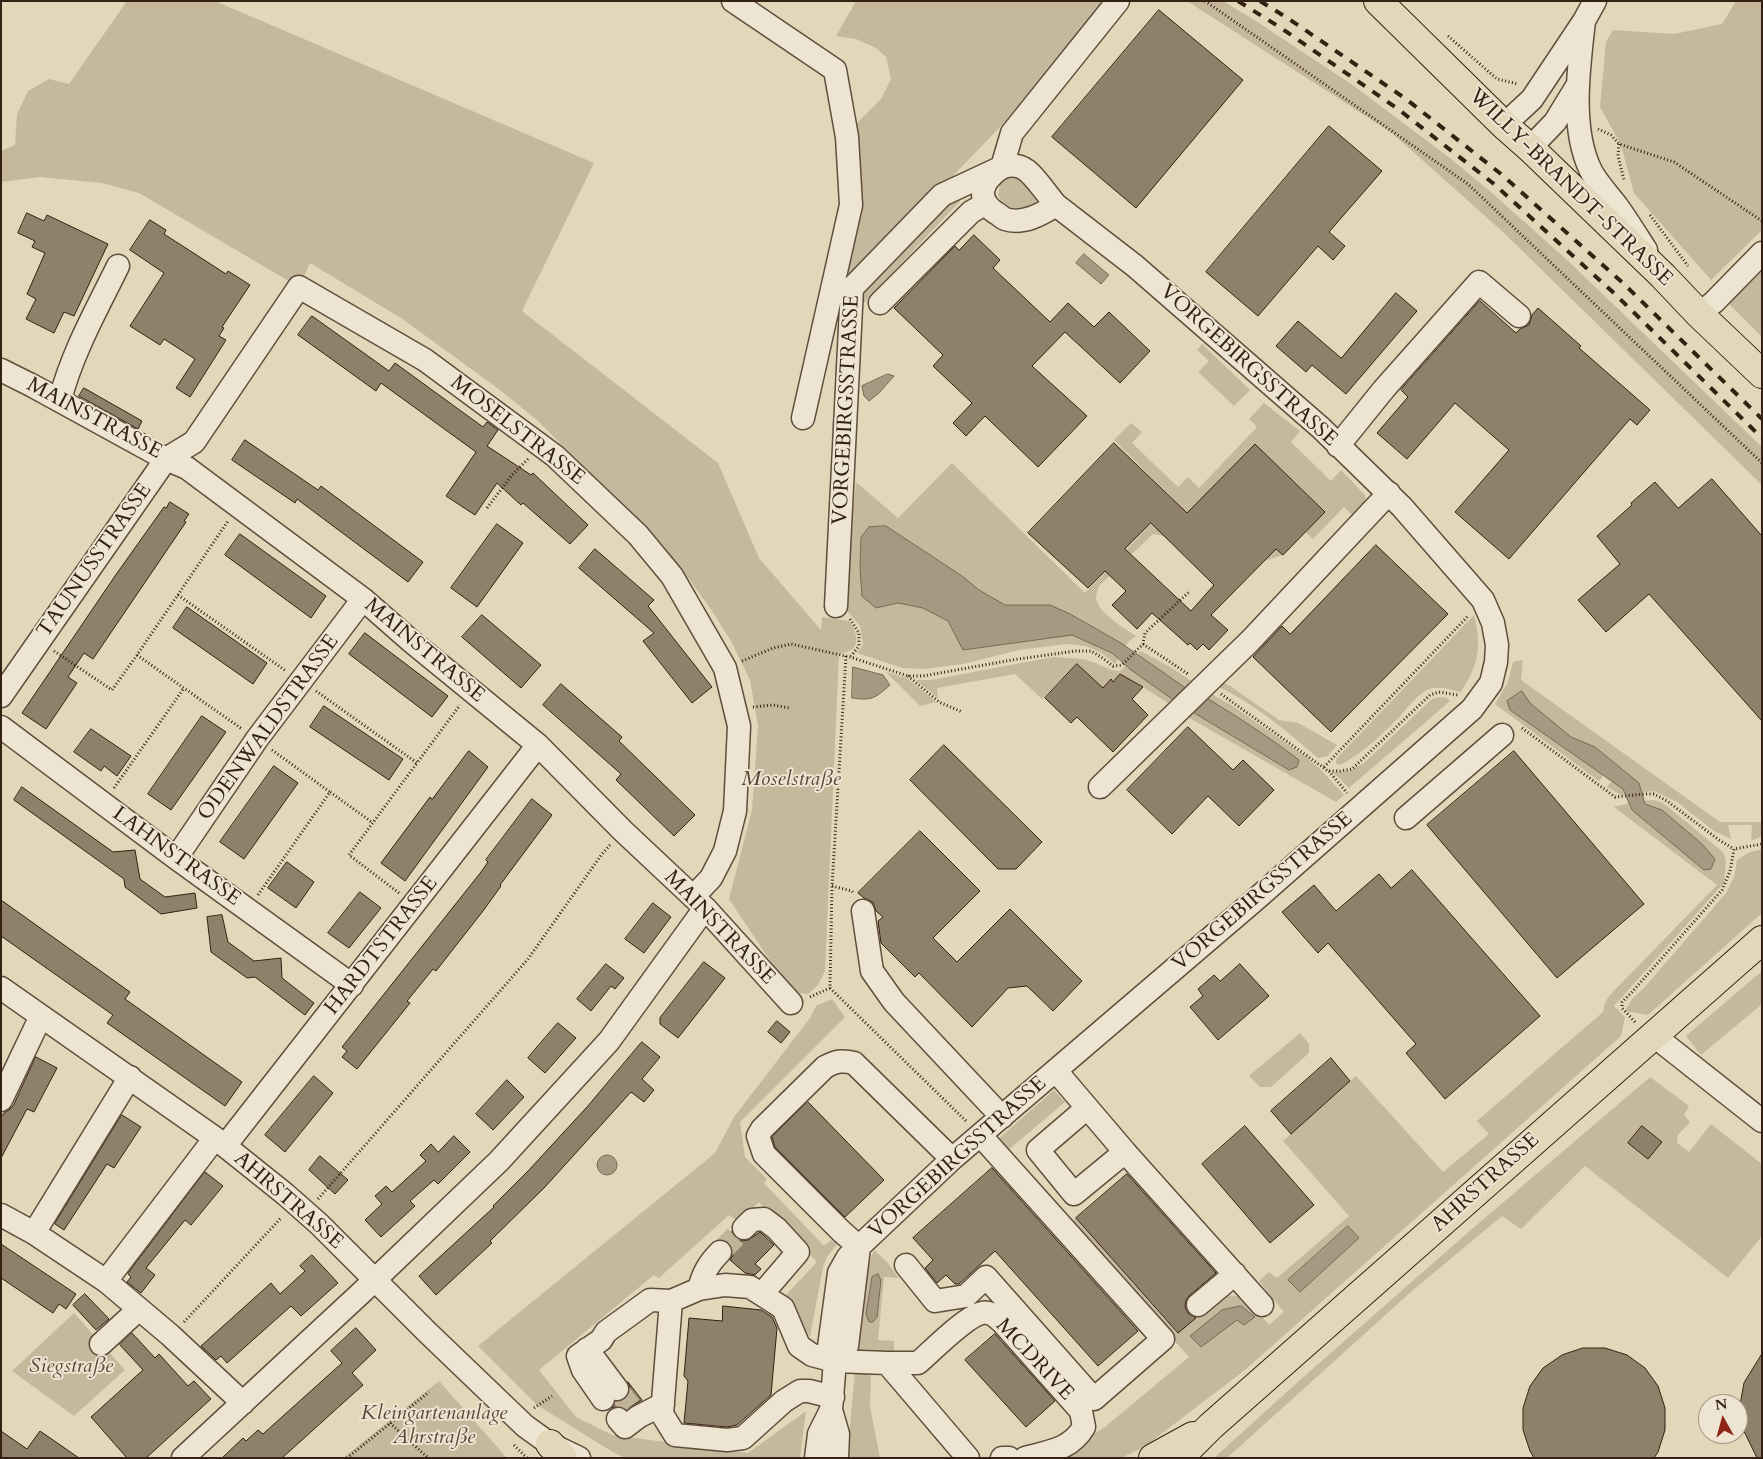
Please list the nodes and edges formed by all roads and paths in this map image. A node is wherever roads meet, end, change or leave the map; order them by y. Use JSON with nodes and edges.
{"nodes":[{"id":1,"x":733,"y":1,"type":"edge"},
{"id":2,"x":1118,"y":1,"type":"edge"},
{"id":3,"x":1205,"y":1,"type":"edge"},
{"id":4,"x":1378,"y":1,"type":"edge"},
{"id":5,"x":1595,"y":1,"type":"edge"},
{"id":6,"x":1584,"y":21,"type":"junction"},
{"id":7,"x":1446,"y":34,"type":"dead end"},
{"id":8,"x":1578,"y":86,"type":"junction"},
{"id":9,"x":1532,"y":98,"type":"junction"},
{"id":10,"x":1504,"y":125,"type":"junction"},
{"id":11,"x":1530,"y":148,"type":"junction"},
{"id":12,"x":1002,"y":167,"type":"junction"},
{"id":13,"x":1629,"y":187,"type":"dead end"},
{"id":14,"x":985,"y":204,"type":"junction"},
{"id":15,"x":1056,"y":205,"type":"junction"},
{"id":16,"x":1646,"y":210,"type":"dead end"},
{"id":17,"x":1762,"y":221,"type":"edge"},
{"id":18,"x":1762,"y":253,"type":"edge"},
{"id":19,"x":118,"y":266,"type":"dead end"},
{"id":20,"x":1691,"y":271,"type":"dead end"},
{"id":21,"x":1663,"y":276,"type":"junction"},
{"id":22,"x":299,"y":287,"type":"joint"},
{"id":23,"x":880,"y":303,"type":"dead end"},
{"id":24,"x":1699,"y":314,"type":"junction"},
{"id":25,"x":1519,"y":316,"type":"dead end"},
{"id":26,"x":1,"y":370,"type":"edge"},
{"id":27,"x":1762,"y":374,"type":"edge"},
{"id":28,"x":60,"y":400,"type":"junction"},
{"id":29,"x":803,"y":418,"type":"dead end"},
{"id":30,"x":1338,"y":446,"type":"junction"},
{"id":31,"x":166,"y":459,"type":"junction"},
{"id":32,"x":1762,"y":463,"type":"edge"},
{"id":33,"x":517,"y":470,"type":"dead end"},
{"id":34,"x":1389,"y":493,"type":"junction"},
{"id":35,"x":238,"y":506,"type":"junction"},
{"id":36,"x":487,"y":508,"type":"dead end"},
{"id":37,"x":1189,"y":592,"type":"dead end"},
{"id":38,"x":178,"y":595,"type":"junction"},
{"id":39,"x":363,"y":599,"type":"junction"},
{"id":40,"x":1483,"y":600,"type":"junction"},
{"id":41,"x":836,"y":606,"type":"joint"},
{"id":42,"x":39,"y":642,"type":"junction"},
{"id":43,"x":1143,"y":644,"type":"junction"},
{"id":44,"x":138,"y":655,"type":"junction"},
{"id":45,"x":848,"y":656,"type":"junction"},
{"id":46,"x":725,"y":668,"type":"junction"},
{"id":47,"x":908,"y":676,"type":"junction"},
{"id":48,"x":301,"y":681,"type":"junction"},
{"id":49,"x":1199,"y":681,"type":"junction"},
{"id":50,"x":184,"y":688,"type":"junction"},
{"id":51,"x":471,"y":690,"type":"junction"},
{"id":52,"x":1,"y":696,"type":"edge"},
{"id":53,"x":1481,"y":699,"type":"junction"},
{"id":54,"x":790,"y":708,"type":"dead end"},
{"id":55,"x":735,"y":709,"type":"junction"},
{"id":56,"x":962,"y":712,"type":"dead end"},
{"id":57,"x":1,"y":727,"type":"edge"},
{"id":58,"x":1511,"y":731,"type":"joint"},
{"id":59,"x":257,"y":739,"type":"junction"},
{"id":60,"x":538,"y":745,"type":"junction"},
{"id":61,"x":417,"y":763,"type":"junction"},
{"id":62,"x":1324,"y":767,"type":"junction"},
{"id":63,"x":1328,"y":771,"type":"junction"},
{"id":64,"x":1100,"y":787,"type":"dead end"},
{"id":65,"x":330,"y":792,"type":"junction"},
{"id":66,"x":1350,"y":796,"type":"dead end"},
{"id":67,"x":103,"y":804,"type":"junction"},
{"id":68,"x":1406,"y":818,"type":"dead end"},
{"id":69,"x":373,"y":823,"type":"junction"},
{"id":70,"x":1762,"y":844,"type":"edge"},
{"id":71,"x":1734,"y":849,"type":"junction"},
{"id":72,"x":602,"y":854,"type":"dead end"},
{"id":73,"x":176,"y":858,"type":"junction"},
{"id":74,"x":699,"y":902,"type":"junction"},
{"id":75,"x":414,"y":904,"type":"junction"},
{"id":76,"x":247,"y":910,"type":"junction"},
{"id":77,"x":863,"y":912,"type":"dead end"},
{"id":78,"x":1762,"y":940,"type":"edge"},
{"id":79,"x":352,"y":985,"type":"junction"},
{"id":80,"x":1,"y":988,"type":"edge"},
{"id":81,"x":1622,"y":1002,"type":"dead end"},
{"id":82,"x":791,"y":1004,"type":"dead end"},
{"id":83,"x":41,"y":1016,"type":"junction"},
{"id":84,"x":1653,"y":1035,"type":"junction"},
{"id":85,"x":1056,"y":1071,"type":"junction"},
{"id":86,"x":130,"y":1078,"type":"junction"},
{"id":87,"x":1,"y":1100,"type":"edge"},
{"id":88,"x":1087,"y":1108,"type":"junction"},
{"id":89,"x":1002,"y":1117,"type":"junction"},
{"id":90,"x":1762,"y":1121,"type":"edge"},
{"id":91,"x":981,"y":1136,"type":"junction"},
{"id":92,"x":220,"y":1142,"type":"junction"},
{"id":93,"x":1125,"y":1152,"type":"junction"},
{"id":94,"x":952,"y":1159,"type":"junction"},
{"id":95,"x":315,"y":1203,"type":"dead end"},
{"id":96,"x":274,"y":1212,"type":"dead end"},
{"id":97,"x":1,"y":1215,"type":"edge"},
{"id":98,"x":281,"y":1218,"type":"junction"},
{"id":99,"x":288,"y":1225,"type":"dead end"},
{"id":100,"x":744,"y":1228,"type":"tunnel mouth"},
{"id":101,"x":34,"y":1233,"type":"junction"},
{"id":102,"x":860,"y":1247,"type":"junction"},
{"id":103,"x":720,"y":1252,"type":"tunnel mouth"},
{"id":104,"x":906,"y":1265,"type":"dead end"},
{"id":105,"x":1235,"y":1274,"type":"junction"},
{"id":106,"x":374,"y":1280,"type":"junction"},
{"id":107,"x":106,"y":1281,"type":"junction"},
{"id":108,"x":699,"y":1289,"type":"junction"},
{"id":109,"x":762,"y":1294,"type":"junction"},
{"id":110,"x":671,"y":1301,"type":"junction"},
{"id":111,"x":1198,"y":1305,"type":"dead end"},
{"id":112,"x":1262,"y":1305,"type":"dead end"},
{"id":113,"x":139,"y":1309,"type":"junction"},
{"id":114,"x":170,"y":1335,"type":"junction"},
{"id":115,"x":101,"y":1344,"type":"dead end"},
{"id":116,"x":835,"y":1361,"type":"junction"},
{"id":117,"x":887,"y":1363,"type":"junction"},
{"id":118,"x":429,"y":1392,"type":"dead end"},
{"id":119,"x":610,"y":1394,"type":"tunnel mouth"},
{"id":120,"x":552,"y":1396,"type":"dead end"},
{"id":121,"x":242,"y":1403,"type":"junction"},
{"id":122,"x":662,"y":1404,"type":"junction"},
{"id":123,"x":832,"y":1404,"type":"junction"},
{"id":124,"x":531,"y":1411,"type":"dead end"},
{"id":125,"x":629,"y":1415,"type":"dead end"},
{"id":126,"x":390,"y":1423,"type":"junction"},
{"id":127,"x":1212,"y":1426,"type":"junction"},
{"id":128,"x":508,"y":1438,"type":"dead end"},
{"id":129,"x":557,"y":1451,"type":"edge"},
{"id":130,"x":183,"y":1458,"type":"edge"},
{"id":131,"x":347,"y":1458,"type":"edge"},
{"id":132,"x":428,"y":1458,"type":"edge"},
{"id":133,"x":527,"y":1458,"type":"edge"},
{"id":134,"x":579,"y":1458,"type":"edge"},
{"id":135,"x":816,"y":1458,"type":"edge"},
{"id":136,"x":837,"y":1458,"type":"edge"},
{"id":137,"x":968,"y":1458,"type":"edge"},
{"id":138,"x":1010,"y":1458,"type":"edge"},
{"id":139,"x":1153,"y":1458,"type":"edge"},
{"id":140,"x":1179,"y":1458,"type":"edge"}],
"edges":[{"from":1,"to":29,"type":"street"},
{"from":2,"to":12,"type":"street"},
{"from":3,"to":32,"type":"path"},
{"from":4,"to":10,"type":"main road","name":"WILLY-BRANDT-STRASSE"},
{"from":5,"to":6,"type":"street"},
{"from":6,"to":8,"type":"street"},
{"from":6,"to":9,"type":"street"},
{"from":7,"to":9,"type":"path"},
{"from":8,"to":11,"type":"street"},
{"from":8,"to":21,"type":"street"},
{"from":9,"to":10,"type":"street"},
{"from":10,"to":11,"type":"main road","name":"WILLY-BRANDT-STRASSE"},
{"from":11,"to":21,"type":"main road","name":"WILLY-BRANDT-STRASSE"},
{"from":12,"to":14,"type":"street"},
{"from":12,"to":15,"type":"street","name":"VORGEBIRGSSTRASSE"},
{"from":12,"to":41,"type":"street","name":"VORGEBIRGSSTRASSE"},
{"from":13,"to":17,"type":"path"},
{"from":14,"to":15,"type":"street"},
{"from":14,"to":23,"type":"street"},
{"from":15,"to":30,"type":"street","name":"VORGEBIRGSSTRASSE"},
{"from":16,"to":20,"type":"path"},
{"from":18,"to":24,"type":"street"},
{"from":19,"to":28,"type":"street"},
{"from":21,"to":24,"type":"main road","name":"WILLY-BRANDT-STRASSE"},
{"from":22,"to":31,"type":"street","name":"TAUNUSSTRASSE"},
{"from":22,"to":46,"type":"street","name":"MOSELSTRASSE"},
{"from":24,"to":27,"type":"main road","name":"WILLY-BRANDT-STRASSE"},
{"from":25,"to":30,"type":"street"},
{"from":26,"to":28,"type":"street","name":"MAINSTRASSE"},
{"from":28,"to":31,"type":"street","name":"MAINSTRASSE"},
{"from":30,"to":34,"type":"street","name":"VORGEBIRGSSTRASSE"},
{"from":31,"to":35,"type":"street","name":"MAINSTRASSE"},
{"from":31,"to":42,"type":"street","name":"TAUNUSSTRASSE"},
{"from":33,"to":36,"type":"path"},
{"from":34,"to":40,"type":"street","name":"VORGEBIRGSSTRASSE"},
{"from":34,"to":49,"type":"street"},
{"from":35,"to":38,"type":"path"},
{"from":35,"to":39,"type":"street","name":"MAINSTRASSE"},
{"from":37,"to":43,"type":"path"},
{"from":38,"to":44,"type":"path"},
{"from":38,"to":48,"type":"path"},
{"from":39,"to":48,"type":"street","name":"ODENWALDSTRASSE"},
{"from":39,"to":51,"type":"street","name":"MAINSTRASSE"},
{"from":40,"to":53,"type":"street","name":"VORGEBIRGSSTRASSE"},
{"from":40,"to":62,"type":"path"},
{"from":41,"to":45,"type":"path"},
{"from":42,"to":44,"type":"path"},
{"from":42,"to":52,"type":"street","name":"TAUNUSSTRASSE"},
{"from":43,"to":47,"type":"path"},
{"from":43,"to":49,"type":"path"},
{"from":44,"to":50,"type":"path"},
{"from":45,"to":46,"type":"path"},
{"from":45,"to":47,"type":"path"},
{"from":45,"to":91,"type":"path"},
{"from":46,"to":55,"type":"street","name":"MOSELSTRASSE"},
{"from":47,"to":56,"type":"path"},
{"from":48,"to":59,"type":"street","name":"ODENWALDSTRASSE"},
{"from":48,"to":61,"type":"path"},
{"from":49,"to":62,"type":"path"},
{"from":49,"to":64,"type":"street"},
{"from":50,"to":59,"type":"path"},
{"from":50,"to":67,"type":"path"},
{"from":51,"to":60,"type":"street","name":"MAINSTRASSE"},
{"from":51,"to":61,"type":"path"},
{"from":53,"to":63,"type":"path"},
{"from":53,"to":85,"type":"street","name":"VORGEBIRGSSTRASSE"},
{"from":54,"to":55,"type":"path"},
{"from":55,"to":74,"type":"street","name":"MOSELSTRASSE"},
{"from":57,"to":67,"type":"street","name":"LAHNSTRASSE"},
{"from":58,"to":68,"type":"street"},
{"from":58,"to":71,"type":"path"},
{"from":59,"to":65,"type":"path"},
{"from":59,"to":73,"type":"street","name":"ODENWALDSTRASSE"},
{"from":60,"to":74,"type":"street","name":"MAINSTRASSE"},
{"from":60,"to":75,"type":"street","name":"HARDTSTRASSE"},
{"from":61,"to":69,"type":"path"},
{"from":62,"to":63,"type":"path"},
{"from":63,"to":66,"type":"path"},
{"from":65,"to":69,"type":"path"},
{"from":65,"to":76,"type":"path"},
{"from":67,"to":73,"type":"street","name":"LAHNSTRASSE"},
{"from":69,"to":75,"type":"path"},
{"from":70,"to":71,"type":"path"},
{"from":71,"to":81,"type":"path"},
{"from":72,"to":95,"type":"path"},
{"from":73,"to":76,"type":"street","name":"LAHNSTRASSE"},
{"from":74,"to":82,"type":"street","name":"MAINSTRASSE"},
{"from":74,"to":106,"type":"street","name":"MOSELSTRASSE"},
{"from":75,"to":79,"type":"street","name":"HARDTSTRASSE"},
{"from":76,"to":79,"type":"street","name":"LAHNSTRASSE"},
{"from":77,"to":89,"type":"street"},
{"from":78,"to":84,"type":"main road","name":"AHRSTRASSE"},
{"from":79,"to":92,"type":"street","name":"HARDTSTRASSE"},
{"from":80,"to":83,"type":"street","name":"AHRSTRASSE"},
{"from":83,"to":86,"type":"street","name":"AHRSTRASSE"},
{"from":83,"to":87,"type":"street"},
{"from":84,"to":90,"type":"street"},
{"from":84,"to":127,"type":"main road","name":"AHRSTRASSE"},
{"from":85,"to":88,"type":"street"},
{"from":85,"to":89,"type":"street","name":"VORGEBIRGSSTRASSE"},
{"from":86,"to":92,"type":"street","name":"AHRSTRASSE"},
{"from":86,"to":101,"type":"street"},
{"from":88,"to":93,"type":"street"},
{"from":88,"to":93,"type":"street"},
{"from":89,"to":91,"type":"street","name":"VORGEBIRGSSTRASSE"},
{"from":91,"to":94,"type":"street","name":"VORGEBIRGSSTRASSE"},
{"from":91,"to":104,"type":"street"},
{"from":92,"to":106,"type":"street","name":"AHRSTRASSE"},
{"from":92,"to":107,"type":"street","name":"HARDTSTRASSE"},
{"from":93,"to":105,"type":"street"},
{"from":94,"to":102,"type":"street","name":"VORGEBIRGSSTRASSE"},
{"from":94,"to":102,"type":"street"},
{"from":96,"to":98,"type":"path"},
{"from":97,"to":101,"type":"street"},
{"from":98,"to":99,"type":"path"},
{"from":98,"to":114,"type":"path"},
{"from":100,"to":109,"type":"street"},
{"from":101,"to":107,"type":"street"},
{"from":102,"to":116,"type":"street","name":"VORGEBIRGSSTRASSE"},
{"from":103,"to":108,"type":"street"},
{"from":105,"to":111,"type":"street"},
{"from":105,"to":112,"type":"street"},
{"from":106,"to":121,"type":"street","name":"MOSELSTRASSE"},
{"from":106,"to":129,"type":"street","name":"AHRSTRASSE"},
{"from":107,"to":113,"type":"street"},
{"from":108,"to":109,"type":"street"},
{"from":108,"to":110,"type":"street"},
{"from":109,"to":116,"type":"street"},
{"from":110,"to":119,"type":"street"},
{"from":110,"to":122,"type":"street"},
{"from":113,"to":114,"type":"street"},
{"from":113,"to":115,"type":"street"},
{"from":114,"to":121,"type":"street"},
{"from":116,"to":117,"type":"street"},
{"from":116,"to":123,"type":"street","name":"VORGEBIRGSSTRASSE"},
{"from":117,"to":137,"type":"street"},
{"from":117,"to":138,"type":"street","name":"MCDRIVE"},
{"from":118,"to":126,"type":"path"},
{"from":120,"to":124,"type":"path"},
{"from":121,"to":130,"type":"street","name":"MOSELSTRASSE"},
{"from":122,"to":123,"type":"street"},
{"from":122,"to":125,"type":"street"},
{"from":123,"to":135,"type":"street","name":"VORGEBIRGSSTRASSE"},
{"from":123,"to":136,"type":"street","name":"VORGEBIRGSSTRASSE"},
{"from":126,"to":131,"type":"path"},
{"from":126,"to":132,"type":"path"},
{"from":127,"to":139,"type":"main road","name":"AHRSTRASSE"},
{"from":127,"to":140,"type":"main road","name":"AHRSTRASSE"},
{"from":128,"to":133,"type":"path"},
{"from":129,"to":134,"type":"street","name":"AHRSTRASSE"}]}
